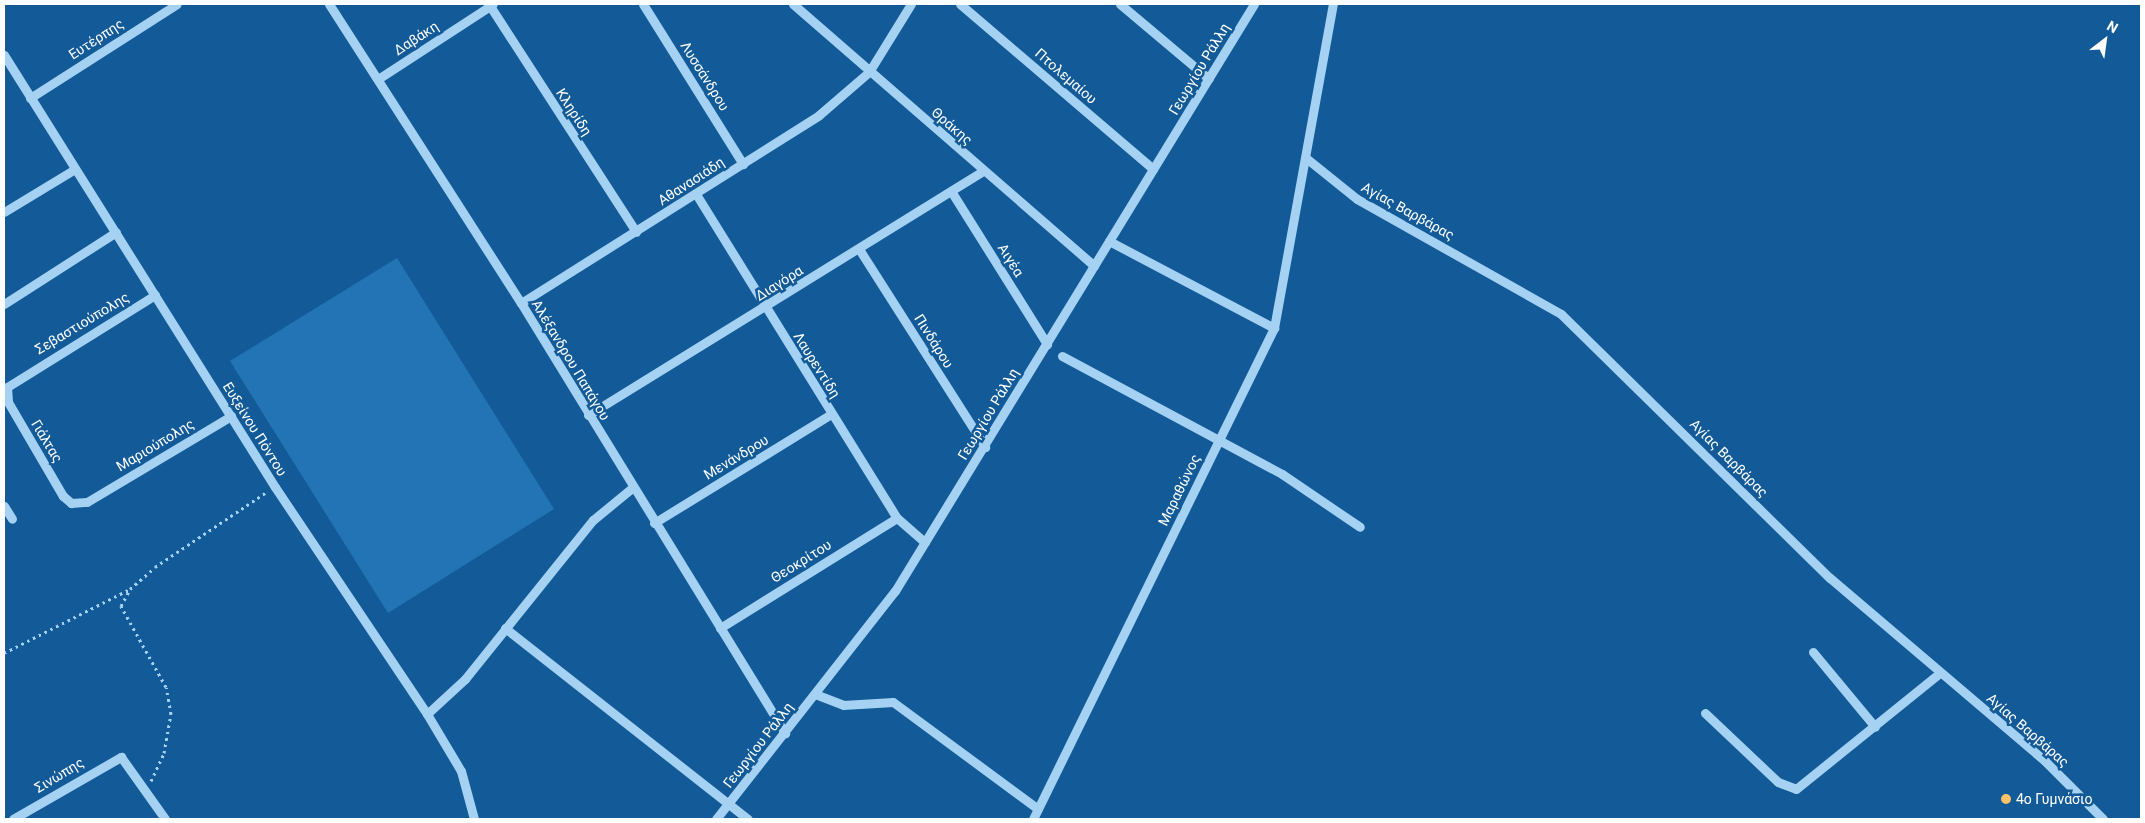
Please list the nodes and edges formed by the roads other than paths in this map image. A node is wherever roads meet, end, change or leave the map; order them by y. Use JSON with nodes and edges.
{"nodes":[{"id":1,"x":177,"y":4,"type":"edge"},
{"id":2,"x":329,"y":4,"type":"edge"},
{"id":3,"x":643,"y":4,"type":"edge"},
{"id":4,"x":793,"y":4,"type":"edge"},
{"id":5,"x":911,"y":4,"type":"edge"},
{"id":6,"x":960,"y":4,"type":"edge"},
{"id":7,"x":1120,"y":4,"type":"edge"},
{"id":8,"x":1254,"y":4,"type":"edge"},
{"id":9,"x":1333,"y":4,"type":"edge"},
{"id":10,"x":492,"y":5,"type":"edge"},
{"id":11,"x":4,"y":55,"type":"edge"},
{"id":12,"x":869,"y":72,"type":"junction"},
{"id":13,"x":378,"y":79,"type":"junction"},
{"id":14,"x":1209,"y":80,"type":"junction"},
{"id":15,"x":30,"y":98,"type":"junction"},
{"id":16,"x":1306,"y":158,"type":"junction"},
{"id":17,"x":743,"y":164,"type":"junction"},
{"id":18,"x":75,"y":169,"type":"junction"},
{"id":19,"x":1153,"y":169,"type":"junction"},
{"id":20,"x":983,"y":171,"type":"junction"},
{"id":21,"x":951,"y":191,"type":"junction"},
{"id":22,"x":696,"y":194,"type":"junction"},
{"id":23,"x":4,"y":212,"type":"edge"},
{"id":24,"x":116,"y":232,"type":"junction"},
{"id":25,"x":636,"y":232,"type":"junction"},
{"id":26,"x":1109,"y":241,"type":"junction"},
{"id":27,"x":859,"y":249,"type":"junction"},
{"id":28,"x":1094,"y":266,"type":"junction"},
{"id":29,"x":155,"y":295,"type":"junction"},
{"id":30,"x":521,"y":303,"type":"junction"},
{"id":31,"x":4,"y":304,"type":"edge"},
{"id":32,"x":764,"y":308,"type":"junction"},
{"id":33,"x":1274,"y":328,"type":"junction"},
{"id":34,"x":1047,"y":344,"type":"junction"},
{"id":35,"x":1062,"y":356,"type":"dead end"},
{"id":36,"x":22,"y":374,"type":"joint"},
{"id":37,"x":588,"y":414,"type":"junction"},
{"id":38,"x":831,"y":414,"type":"junction"},
{"id":39,"x":231,"y":416,"type":"junction"},
{"id":40,"x":1219,"y":441,"type":"junction"},
{"id":41,"x":985,"y":447,"type":"junction"},
{"id":42,"x":632,"y":488,"type":"junction"},
{"id":43,"x":94,"y":498,"type":"joint"},
{"id":44,"x":4,"y":506,"type":"edge"},
{"id":45,"x":897,"y":518,"type":"junction"},
{"id":46,"x":12,"y":519,"type":"dead end"},
{"id":47,"x":654,"y":522,"type":"junction"},
{"id":48,"x":1360,"y":527,"type":"dead end"},
{"id":49,"x":925,"y":542,"type":"junction"},
{"id":50,"x":505,"y":628,"type":"junction"},
{"id":51,"x":720,"y":628,"type":"junction"},
{"id":52,"x":1813,"y":652,"type":"dead end"},
{"id":53,"x":1940,"y":673,"type":"junction"},
{"id":54,"x":815,"y":694,"type":"junction"},
{"id":55,"x":1705,"y":713,"type":"dead end"},
{"id":56,"x":427,"y":714,"type":"junction"},
{"id":57,"x":1875,"y":727,"type":"junction"},
{"id":58,"x":785,"y":733,"type":"junction"},
{"id":59,"x":729,"y":803,"type":"junction"},
{"id":60,"x":1038,"y":809,"type":"junction"},
{"id":61,"x":13,"y":819,"type":"edge"},
{"id":62,"x":165,"y":819,"type":"edge"},
{"id":63,"x":474,"y":819,"type":"edge"},
{"id":64,"x":716,"y":819,"type":"edge"},
{"id":65,"x":748,"y":819,"type":"edge"},
{"id":66,"x":1033,"y":819,"type":"edge"},
{"id":67,"x":2103,"y":819,"type":"edge"}],
"edges":[{"from":1,"to":15,"type":"street","name":"Ευτέρπης"},
{"from":2,"to":13,"type":"street","name":"Αλέξανδρου Παπάγου"},
{"from":3,"to":17,"type":"street","name":"Λυσσάνδρου"},
{"from":4,"to":12,"type":"street","name":"Θράκης"},
{"from":5,"to":12,"type":"street","name":"Αθανασιάδη"},
{"from":6,"to":19,"type":"street","name":"Πτολεμαίου"},
{"from":7,"to":14,"type":"street"},
{"from":8,"to":14,"type":"street","name":"Γεωργίου Ράλλη"},
{"from":9,"to":16,"type":"street","name":"Μαραθώνος"},
{"from":10,"to":13,"type":"street","name":"Δαβάκη"},
{"from":10,"to":25,"type":"street","name":"Κληρίδη"},
{"from":11,"to":15,"type":"street","name":"Ευξείνου Πόντου"},
{"from":12,"to":17,"type":"street","name":"Αθανασιάδη"},
{"from":12,"to":20,"type":"street","name":"Θράκης"},
{"from":13,"to":30,"type":"street","name":"Αλέξανδρου Παπάγου"},
{"from":14,"to":19,"type":"street","name":"Γεωργίου Ράλλη"},
{"from":15,"to":18,"type":"street","name":"Ευξείνου Πόντου"},
{"from":16,"to":33,"type":"street","name":"Μαραθώνος"},
{"from":16,"to":53,"type":"street","name":"Αγίας Βαρβάρας"},
{"from":17,"to":22,"type":"street","name":"Αθανασιάδη"},
{"from":18,"to":23,"type":"street"},
{"from":18,"to":24,"type":"street","name":"Ευξείνου Πόντου"},
{"from":19,"to":26,"type":"street","name":"Γεωργίου Ράλλη"},
{"from":20,"to":21,"type":"street","name":"Διαγόρα"},
{"from":20,"to":28,"type":"street","name":"Θράκης"},
{"from":21,"to":27,"type":"street","name":"Διαγόρα"},
{"from":21,"to":34,"type":"street","name":"Αιγέα"},
{"from":22,"to":25,"type":"street","name":"Αθανασιάδη"},
{"from":22,"to":32,"type":"street","name":"Λαυρεντίδη"},
{"from":24,"to":29,"type":"street","name":"Ευξείνου Πόντου"},
{"from":24,"to":31,"type":"street"},
{"from":25,"to":30,"type":"street","name":"Αθανασιάδη"},
{"from":26,"to":28,"type":"street","name":"Γεωργίου Ράλλη"},
{"from":26,"to":33,"type":"street"},
{"from":27,"to":32,"type":"street","name":"Διαγόρα"},
{"from":27,"to":41,"type":"street","name":"Πινδάρου"},
{"from":28,"to":34,"type":"street","name":"Γεωργίου Ράλλη"},
{"from":29,"to":36,"type":"street","name":"Σεβαστιούπολης"},
{"from":29,"to":39,"type":"street","name":"Ευξείνου Πόντου"},
{"from":30,"to":37,"type":"street","name":"Αλέξανδρου Παπάγου"},
{"from":32,"to":37,"type":"street","name":"Διαγόρα"},
{"from":32,"to":38,"type":"street","name":"Λαυρεντίδη"},
{"from":33,"to":40,"type":"street","name":"Μαραθώνος"},
{"from":34,"to":41,"type":"street","name":"Γεωργίου Ράλλη"},
{"from":35,"to":40,"type":"street"},
{"from":36,"to":43,"type":"street","name":"Γιάλτας"},
{"from":37,"to":42,"type":"street","name":"Αλέξανδρου Παπάγου"},
{"from":38,"to":45,"type":"street","name":"Λαυρεντίδη"},
{"from":38,"to":47,"type":"street","name":"Μενάνδρου"},
{"from":39,"to":43,"type":"street","name":"Μαριούπολης"},
{"from":39,"to":56,"type":"street","name":"Ευξείνου Πόντου"},
{"from":40,"to":48,"type":"street"},
{"from":40,"to":60,"type":"street","name":"Μαραθώνος"},
{"from":41,"to":49,"type":"street","name":"Γεωργίου Ράλλη"},
{"from":42,"to":47,"type":"street","name":"Αλέξανδρου Παπάγου"},
{"from":42,"to":50,"type":"street"},
{"from":44,"to":46,"type":"street"},
{"from":45,"to":49,"type":"street","name":"Λαυρεντίδη"},
{"from":45,"to":51,"type":"street","name":"Θεοκρίτου"},
{"from":47,"to":51,"type":"street","name":"Αλέξανδρου Παπάγου"},
{"from":49,"to":54,"type":"street","name":"Γεωργίου Ράλλη"},
{"from":50,"to":56,"type":"street"},
{"from":50,"to":59,"type":"street"},
{"from":51,"to":58,"type":"street","name":"Αλέξανδρου Παπάγου"},
{"from":52,"to":57,"type":"street"},
{"from":53,"to":57,"type":"street"},
{"from":53,"to":67,"type":"street","name":"Αγίας Βαρβάρας"},
{"from":54,"to":58,"type":"street","name":"Γεωργίου Ράλλη"},
{"from":54,"to":60,"type":"street"},
{"from":55,"to":57,"type":"street"},
{"from":56,"to":63,"type":"street","name":"Ευξείνου Πόντου"},
{"from":58,"to":59,"type":"street","name":"Γεωργίου Ράλλη"},
{"from":59,"to":64,"type":"street","name":"Γεωργίου Ράλλη"},
{"from":59,"to":65,"type":"street"},
{"from":60,"to":66,"type":"street","name":"Μαραθώνος"},
{"from":61,"to":62,"type":"street","name":"Σινώπης"}]}
